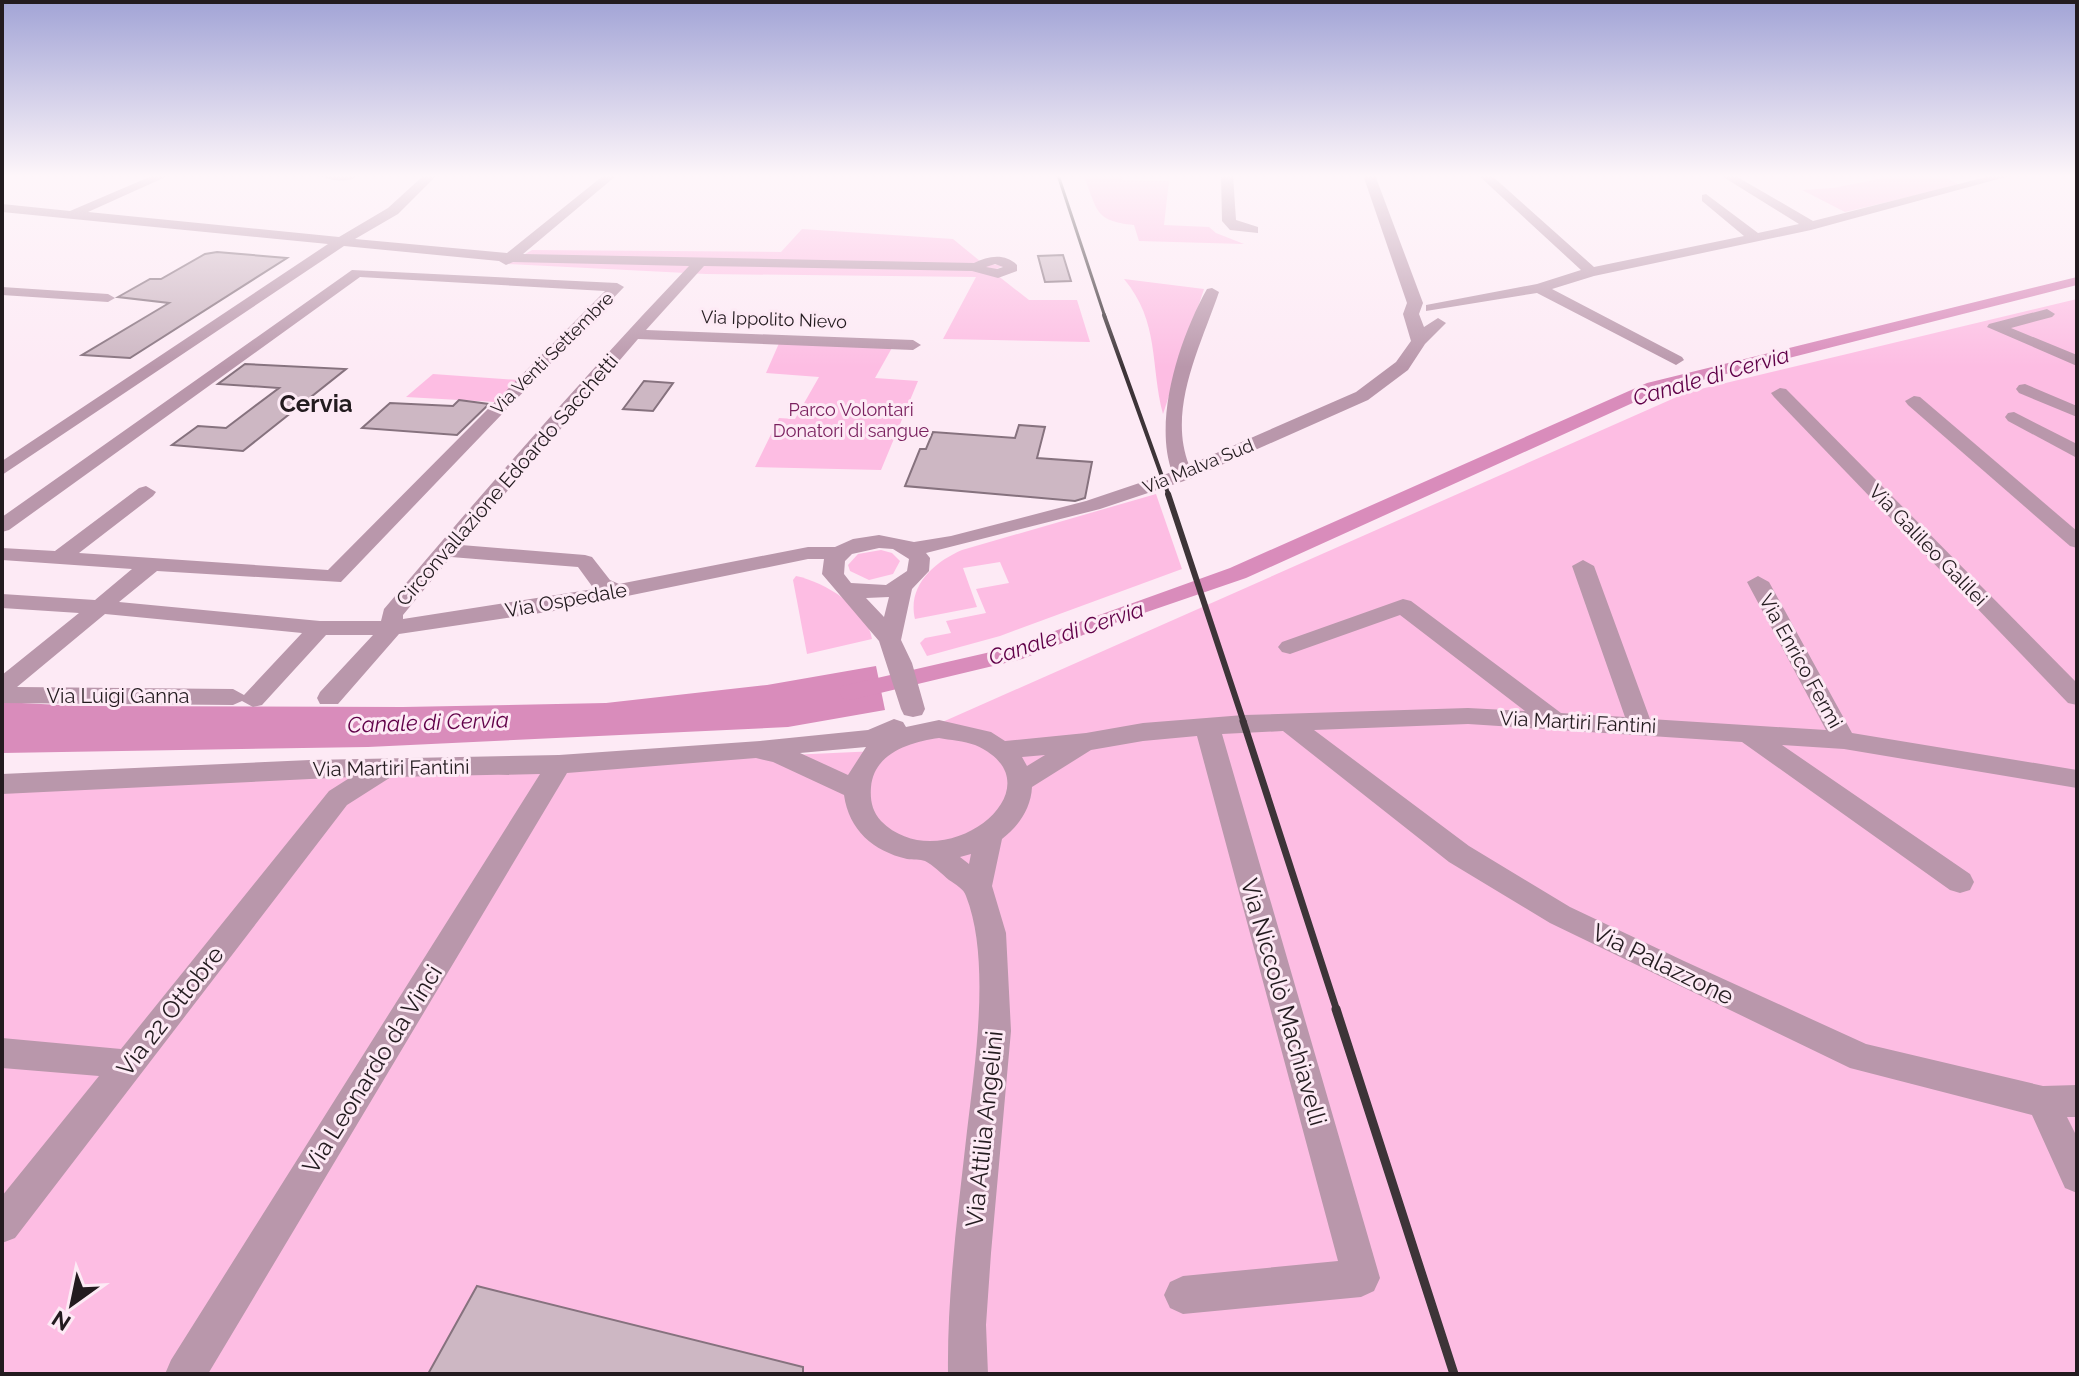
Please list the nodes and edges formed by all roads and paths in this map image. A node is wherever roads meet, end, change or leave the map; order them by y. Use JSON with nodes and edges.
{"nodes":[{"id":1,"x":312,"y":239,"type":"edge"},
{"id":2,"x":345,"y":239,"type":"edge"},
{"id":3,"x":533,"y":239,"type":"edge"},
{"id":4,"x":1392,"y":239,"type":"edge"},
{"id":5,"x":1555,"y":239,"type":"edge"},
{"id":6,"x":1744,"y":239,"type":"edge"},
{"id":7,"x":340,"y":242,"type":"junction"},
{"id":8,"x":510,"y":258,"type":"junction"},
{"id":9,"x":701,"y":261,"type":"junction"},
{"id":10,"x":977,"y":267,"type":"dead end"},
{"id":11,"x":1591,"y":272,"type":"junction"},
{"id":12,"x":482,"y":279,"type":"junction"},
{"id":13,"x":1539,"y":288,"type":"junction"},
{"id":14,"x":2,"y":291,"type":"edge"},
{"id":15,"x":1212,"y":292,"type":"dead end"},
{"id":16,"x":108,"y":298,"type":"dead end"},
{"id":17,"x":2047,"y":314,"type":"dead end"},
{"id":18,"x":1429,"y":316,"type":"junction"},
{"id":19,"x":632,"y":334,"type":"junction"},
{"id":20,"x":913,"y":345,"type":"dead end"},
{"id":21,"x":1676,"y":360,"type":"dead end"},
{"id":22,"x":2077,"y":361,"type":"edge"},
{"id":23,"x":2025,"y":389,"type":"dead end"},
{"id":24,"x":1780,"y":393,"type":"dead end"},
{"id":25,"x":1914,"y":401,"type":"dead end"},
{"id":26,"x":2077,"y":412,"type":"edge"},
{"id":27,"x":2014,"y":417,"type":"dead end"},
{"id":28,"x":2077,"y":452,"type":"edge"},
{"id":29,"x":2,"y":469,"type":"edge"},
{"id":30,"x":1183,"y":475,"type":"junction"},
{"id":31,"x":146,"y":492,"type":"dead end"},
{"id":32,"x":2,"y":526,"type":"edge"},
{"id":33,"x":462,"y":531,"type":"junction"},
{"id":34,"x":2077,"y":542,"type":"edge"},
{"id":35,"x":445,"y":550,"type":"junction"},
{"id":36,"x":2,"y":554,"type":"edge"},
{"id":37,"x":554,"y":558,"type":"junction"},
{"id":38,"x":916,"y":558,"type":"junction"},
{"id":39,"x":58,"y":559,"type":"junction"},
{"id":40,"x":151,"y":565,"type":"junction"},
{"id":41,"x":1583,"y":566,"type":"dead end"},
{"id":42,"x":839,"y":571,"type":"junction"},
{"id":43,"x":592,"y":575,"type":"junction"},
{"id":44,"x":1758,"y":582,"type":"dead end"},
{"id":45,"x":902,"y":586,"type":"junction"},
{"id":46,"x":619,"y":592,"type":"junction"},
{"id":47,"x":2,"y":601,"type":"edge"},
{"id":48,"x":554,"y":604,"type":"junction"},
{"id":49,"x":100,"y":607,"type":"junction"},
{"id":50,"x":320,"y":628,"type":"junction"},
{"id":51,"x":392,"y":628,"type":"junction"},
{"id":52,"x":1290,"y":647,"type":"dead end"},
{"id":53,"x":894,"y":651,"type":"junction"},
{"id":54,"x":2,"y":687,"type":"edge"},
{"id":55,"x":2,"y":695,"type":"edge"},
{"id":56,"x":2077,"y":697,"type":"edge"},
{"id":57,"x":329,"y":698,"type":"dead end"},
{"id":58,"x":913,"y":709,"type":"junction"},
{"id":59,"x":1410,"y":718,"type":"junction"},
{"id":60,"x":1553,"y":720,"type":"junction"},
{"id":61,"x":1640,"y":725,"type":"junction"},
{"id":62,"x":1293,"y":727,"type":"junction"},
{"id":63,"x":939,"y":729,"type":"junction"},
{"id":64,"x":1208,"y":729,"type":"junction"},
{"id":65,"x":1746,"y":733,"type":"junction"},
{"id":66,"x":904,"y":736,"type":"junction"},
{"id":67,"x":1844,"y":740,"type":"junction"},
{"id":68,"x":1086,"y":742,"type":"junction"},
{"id":69,"x":1004,"y":750,"type":"junction"},
{"id":70,"x":877,"y":751,"type":"junction"},
{"id":71,"x":768,"y":752,"type":"junction"},
{"id":72,"x":559,"y":764,"type":"junction"},
{"id":73,"x":310,"y":769,"type":"junction"},
{"id":74,"x":387,"y":769,"type":"junction"},
{"id":75,"x":2077,"y":779,"type":"edge"},
{"id":76,"x":1022,"y":781,"type":"junction"},
{"id":77,"x":2,"y":784,"type":"edge"},
{"id":78,"x":855,"y":789,"type":"junction"},
{"id":79,"x":338,"y":798,"type":"junction"},
{"id":80,"x":989,"y":837,"type":"junction"},
{"id":81,"x":933,"y":852,"type":"junction"},
{"id":82,"x":1960,"y":882,"type":"dead end"},
{"id":83,"x":978,"y":886,"type":"junction"},
{"id":84,"x":2,"y":1053,"type":"edge"},
{"id":85,"x":128,"y":1064,"type":"junction"},
{"id":86,"x":2060,"y":1102,"type":"edge"},
{"id":87,"x":2077,"y":1176,"type":"edge"},
{"id":88,"x":2,"y":1225,"type":"edge"},
{"id":89,"x":1183,"y":1295,"type":"dead end"},
{"id":90,"x":185,"y":1374,"type":"edge"},
{"id":91,"x":968,"y":1374,"type":"edge"}],
"edges":[{"from":1,"to":7,"type":"street"},
{"from":2,"to":7,"type":"street"},
{"from":3,"to":8,"type":"street"},
{"from":4,"to":18,"type":"street"},
{"from":5,"to":11,"type":"street"},
{"from":6,"to":11,"type":"street"},
{"from":7,"to":8,"type":"street"},
{"from":7,"to":29,"type":"street"},
{"from":8,"to":9,"type":"street"},
{"from":8,"to":12,"type":"street"},
{"from":9,"to":10,"type":"street"},
{"from":9,"to":19,"type":"street","name":"Circonvallazione Edoardo Sacchetti"},
{"from":11,"to":13,"type":"street"},
{"from":12,"to":32,"type":"street","name":"Via Venti Settembre"},
{"from":12,"to":40,"type":"street","name":"Via Venti Settembre"},
{"from":13,"to":18,"type":"street","name":"Via Malva Sud"},
{"from":13,"to":21,"type":"street"},
{"from":14,"to":16,"type":"street"},
{"from":15,"to":30,"type":"street"},
{"from":17,"to":22,"type":"street"},
{"from":18,"to":30,"type":"street","name":"Via Malva Sud"},
{"from":19,"to":20,"type":"street","name":"Via Ippolito Nievo"},
{"from":19,"to":33,"type":"street","name":"Circonvallazione Edoardo Sacchetti"},
{"from":23,"to":26,"type":"street"},
{"from":24,"to":56,"type":"street","name":"Via Galileo Galilei"},
{"from":25,"to":34,"type":"street"},
{"from":27,"to":28,"type":"street"},
{"from":30,"to":38,"type":"street","name":"Via Malva Sud"},
{"from":31,"to":39,"type":"street"},
{"from":33,"to":35,"type":"street","name":"Circonvallazione Edoardo Sacchetti"},
{"from":33,"to":37,"type":"street"},
{"from":35,"to":37,"type":"street"},
{"from":35,"to":51,"type":"street","name":"Circonvallazione Edoardo Sacchetti"},
{"from":36,"to":39,"type":"street","name":"Via Venti Settembre"},
{"from":37,"to":43,"type":"street"},
{"from":38,"to":42,"type":"street"},
{"from":38,"to":45,"type":"street"},
{"from":39,"to":40,"type":"street","name":"Via Venti Settembre"},
{"from":40,"to":49,"type":"street"},
{"from":41,"to":61,"type":"street"},
{"from":42,"to":45,"type":"street"},
{"from":42,"to":46,"type":"street","name":"Via Ospedale"},
{"from":42,"to":53,"type":"street"},
{"from":43,"to":46,"type":"street"},
{"from":43,"to":48,"type":"street"},
{"from":44,"to":67,"type":"street","name":"Via Enrico Fermi"},
{"from":45,"to":53,"type":"street"},
{"from":46,"to":48,"type":"street","name":"Via Ospedale"},
{"from":47,"to":49,"type":"street","name":"Circonvallazione Edoardo Sacchetti"},
{"from":48,"to":51,"type":"street","name":"Via Ospedale"},
{"from":49,"to":50,"type":"street","name":"Circonvallazione Edoardo Sacchetti"},
{"from":49,"to":54,"type":"street"},
{"from":50,"to":51,"type":"street","name":"Circonvallazione Edoardo Sacchetti"},
{"from":50,"to":55,"type":"street","name":"Via Luigi Ganna"},
{"from":51,"to":57,"type":"street"},
{"from":52,"to":60,"type":"street"},
{"from":53,"to":58,"type":"street"},
{"from":58,"to":63,"type":"street"},
{"from":58,"to":66,"type":"street"},
{"from":58,"to":71,"type":"street"},
{"from":59,"to":60,"type":"street","name":"Via Martiri Fantini"},
{"from":59,"to":62,"type":"street","name":"Via Martiri Fantini"},
{"from":59,"to":64,"type":"street","name":"Via Martiri Fantini"},
{"from":60,"to":61,"type":"street","name":"Via Martiri Fantini"},
{"from":61,"to":65,"type":"street","name":"Via Martiri Fantini"},
{"from":62,"to":64,"type":"street","name":"Via Martiri Fantini"},
{"from":62,"to":86,"type":"street","name":"Via Palazzone"},
{"from":63,"to":66,"type":"street"},
{"from":63,"to":69,"type":"street"},
{"from":64,"to":68,"type":"street","name":"Via Martiri Fantini"},
{"from":64,"to":89,"type":"street","name":"Via Niccolò Machiavelli"},
{"from":65,"to":67,"type":"street","name":"Via Martiri Fantini"},
{"from":65,"to":82,"type":"street"},
{"from":66,"to":70,"type":"street"},
{"from":67,"to":75,"type":"street","name":"Via Martiri Fantini"},
{"from":68,"to":69,"type":"street","name":"Via Martiri Fantini"},
{"from":68,"to":76,"type":"street"},
{"from":69,"to":76,"type":"street"},
{"from":70,"to":71,"type":"street"},
{"from":70,"to":78,"type":"street"},
{"from":71,"to":72,"type":"street","name":"Via Martiri Fantini"},
{"from":71,"to":78,"type":"street"},
{"from":72,"to":74,"type":"street","name":"Via Martiri Fantini"},
{"from":72,"to":90,"type":"street","name":"Via Leonardo da Vinci"},
{"from":73,"to":74,"type":"street","name":"Via Martiri Fantini"},
{"from":73,"to":77,"type":"street","name":"Via Martiri Fantini"},
{"from":73,"to":79,"type":"street"},
{"from":74,"to":79,"type":"street","name":"Via 22 Ottobre"},
{"from":76,"to":80,"type":"street"},
{"from":78,"to":81,"type":"street"},
{"from":79,"to":85,"type":"street","name":"Via 22 Ottobre"},
{"from":80,"to":81,"type":"street"},
{"from":80,"to":83,"type":"street","name":"Via Attilia Angelini"},
{"from":81,"to":83,"type":"street"},
{"from":83,"to":91,"type":"street","name":"Via Attilia Angelini"},
{"from":84,"to":85,"type":"street"},
{"from":85,"to":88,"type":"street","name":"Via 22 Ottobre"},
{"from":86,"to":87,"type":"street"}]}
